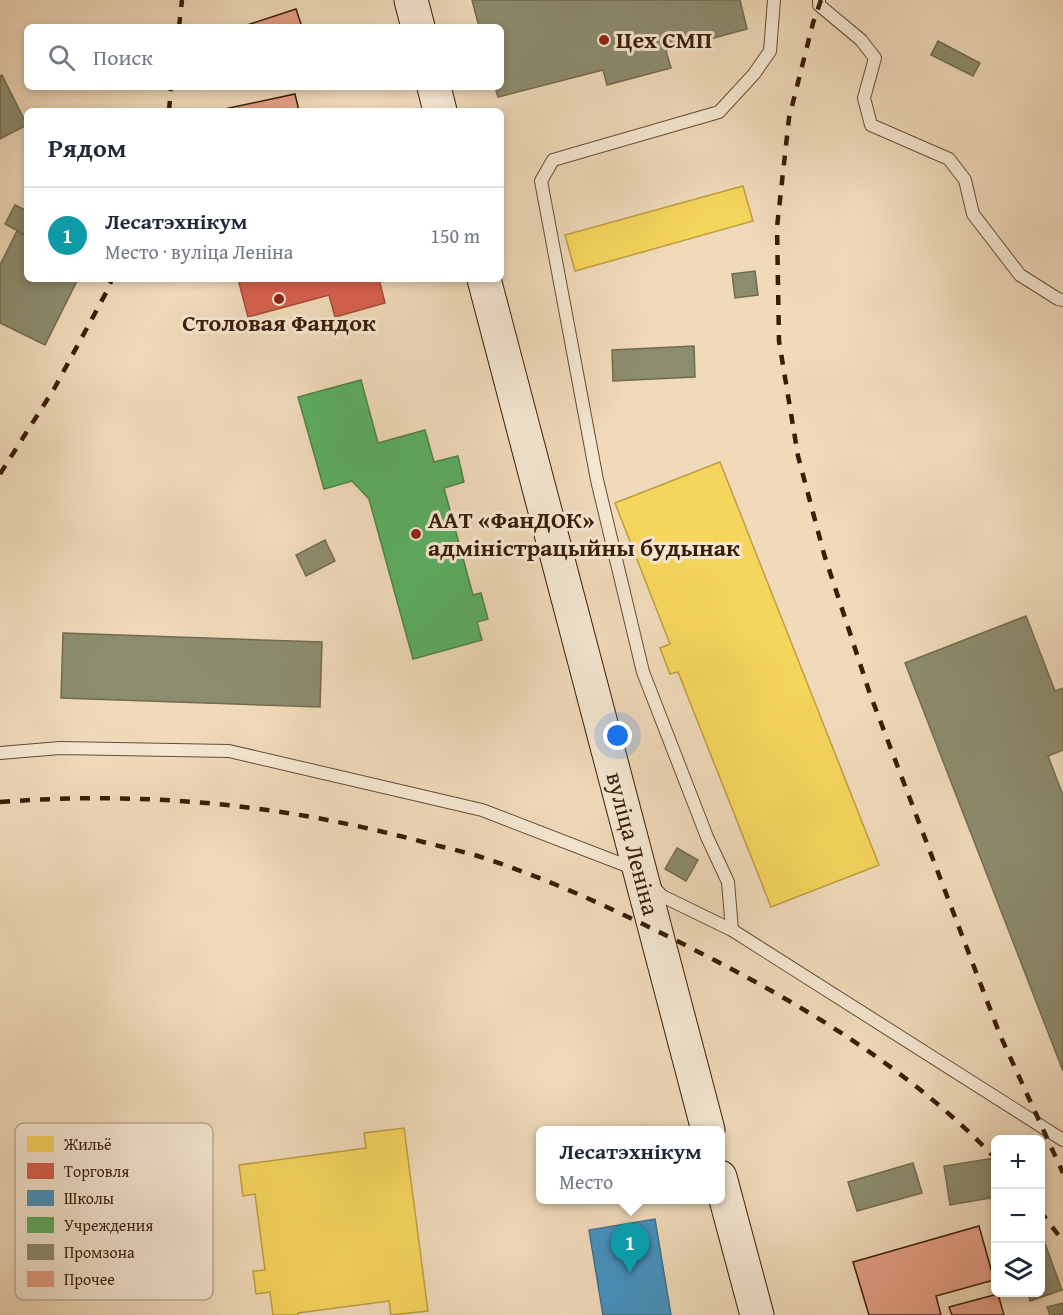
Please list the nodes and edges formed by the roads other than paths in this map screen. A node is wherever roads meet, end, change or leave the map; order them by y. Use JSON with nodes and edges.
{"nodes":[{"id":1,"x":411,"y":0,"type":"edge"},
{"id":2,"x":774,"y":0,"type":"edge"},
{"id":3,"x":819,"y":0,"type":"edge"},
{"id":4,"x":417,"y":24,"type":"edge"},
{"id":5,"x":435,"y":90,"type":"edge"},
{"id":6,"x":439,"y":108,"type":"edge"},
{"id":7,"x":485,"y":282,"type":"edge"},
{"id":8,"x":1063,"y":300,"type":"edge"},
{"id":9,"x":0,"y":753,"type":"edge"},
{"id":10,"x":639,"y":871,"type":"junction"},
{"id":11,"x":732,"y":930,"type":"junction"},
{"id":12,"x":707,"y":1126,"type":"edge"},
{"id":13,"x":1063,"y":1140,"type":"edge"},
{"id":14,"x":725,"y":1196,"type":"edge"},
{"id":15,"x":757,"y":1315,"type":"edge"}],
"edges":[{"from":1,"to":4,"type":"main road"},
{"from":2,"to":11,"type":"lane"},
{"from":3,"to":8,"type":"lane"},
{"from":5,"to":6,"type":"main road"},
{"from":7,"to":10,"type":"main road","name":"вуліца Леніна"},
{"from":9,"to":10,"type":"lane"},
{"from":10,"to":11,"type":"lane"},
{"from":10,"to":12,"type":"main road","name":"вуліца Леніна"},
{"from":11,"to":13,"type":"lane"},
{"from":14,"to":15,"type":"main road"}]}
